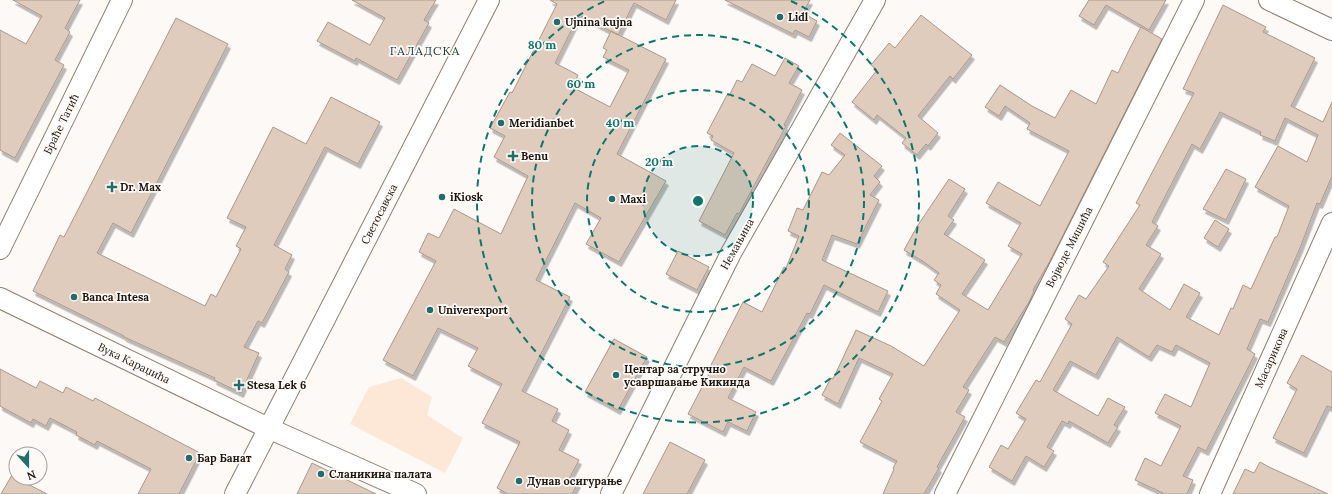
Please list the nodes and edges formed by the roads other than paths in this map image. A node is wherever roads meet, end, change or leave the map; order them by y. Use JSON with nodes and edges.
{"nodes":[{"id":1,"x":122,"y":0,"type":"edge"},
{"id":2,"x":489,"y":0,"type":"edge"},
{"id":3,"x":875,"y":0,"type":"edge"},
{"id":4,"x":1194,"y":0,"type":"edge"},
{"id":5,"x":1269,"y":0,"type":"edge"},
{"id":6,"x":1332,"y":30,"type":"edge"},
{"id":7,"x":1332,"y":223,"type":"edge"},
{"id":8,"x":0,"y":249,"type":"edge"},
{"id":9,"x":0,"y":298,"type":"edge"},
{"id":10,"x":268,"y":428,"type":"junction"},
{"id":11,"x":235,"y":494,"type":"edge"},
{"id":12,"x":416,"y":494,"type":"edge"},
{"id":13,"x":611,"y":494,"type":"edge"},
{"id":14,"x":945,"y":494,"type":"edge"},
{"id":15,"x":1210,"y":494,"type":"edge"}],
"edges":[{"from":1,"to":8,"type":"street","name":"Браће Татић"},
{"from":2,"to":10,"type":"street","name":"Светосавска"},
{"from":3,"to":13,"type":"street","name":"Немањина"},
{"from":4,"to":14,"type":"street","name":"Војводе Мишића"},
{"from":5,"to":6,"type":"street"},
{"from":7,"to":15,"type":"street","name":"Масарикова"},
{"from":9,"to":10,"type":"street","name":"Вука Караџића"},
{"from":10,"to":11,"type":"street","name":"Светосавска"},
{"from":10,"to":12,"type":"street","name":"Вука Караџића"}]}
